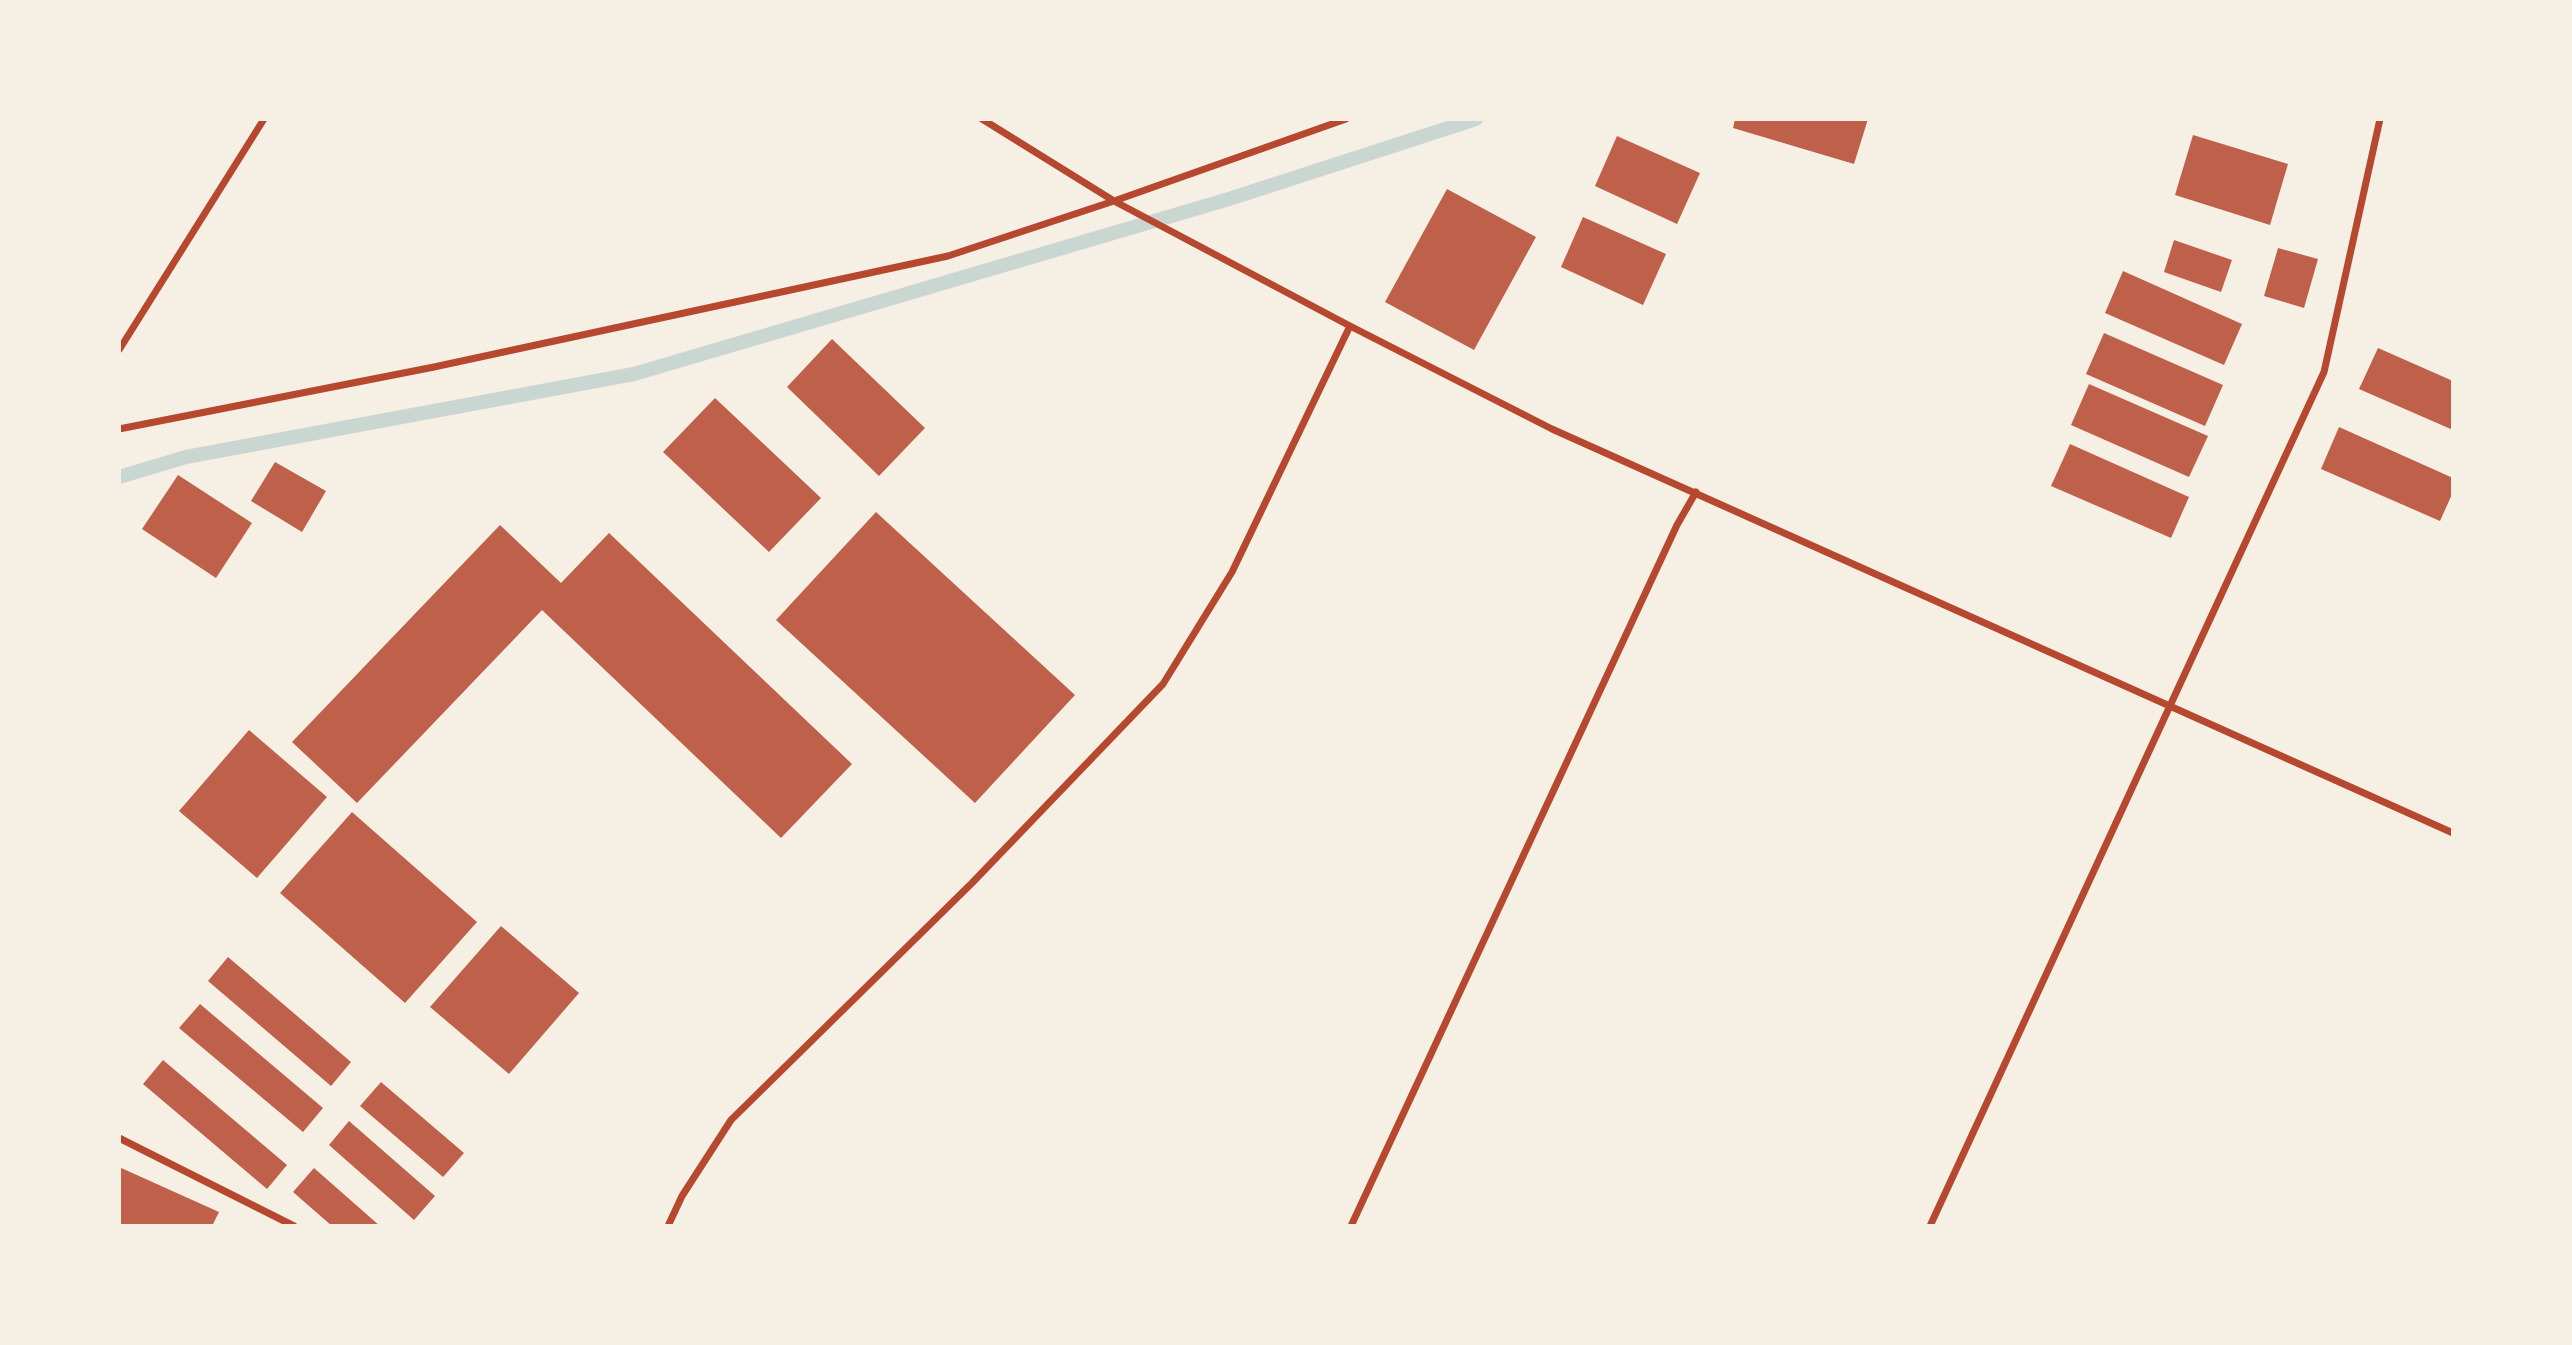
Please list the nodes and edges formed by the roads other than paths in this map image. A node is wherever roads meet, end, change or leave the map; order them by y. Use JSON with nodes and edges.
{"nodes":[{"id":1,"x":264,"y":119,"type":"edge"},
{"id":2,"x":982,"y":119,"type":"edge"},
{"id":3,"x":1346,"y":119,"type":"edge"},
{"id":4,"x":2380,"y":119,"type":"edge"},
{"id":5,"x":1114,"y":201,"type":"junction"},
{"id":6,"x":1350,"y":326,"type":"junction"},
{"id":7,"x":119,"y":350,"type":"edge"},
{"id":8,"x":119,"y":429,"type":"edge"},
{"id":9,"x":1696,"y":492,"type":"junction"},
{"id":10,"x":2171,"y":706,"type":"junction"},
{"id":11,"x":2453,"y":833,"type":"edge"},
{"id":12,"x":119,"y":1138,"type":"edge"},
{"id":13,"x":294,"y":1226,"type":"edge"},
{"id":14,"x":668,"y":1226,"type":"edge"},
{"id":15,"x":1351,"y":1226,"type":"edge"},
{"id":16,"x":1930,"y":1226,"type":"edge"}],
"edges":[{"from":1,"to":7,"type":"street"},
{"from":2,"to":5,"type":"street"},
{"from":3,"to":5,"type":"street"},
{"from":4,"to":10,"type":"street"},
{"from":5,"to":6,"type":"street"},
{"from":5,"to":8,"type":"street"},
{"from":6,"to":9,"type":"street"},
{"from":6,"to":14,"type":"street"},
{"from":9,"to":10,"type":"street"},
{"from":9,"to":15,"type":"street"},
{"from":10,"to":11,"type":"street"},
{"from":10,"to":16,"type":"street"},
{"from":12,"to":13,"type":"street"}]}
